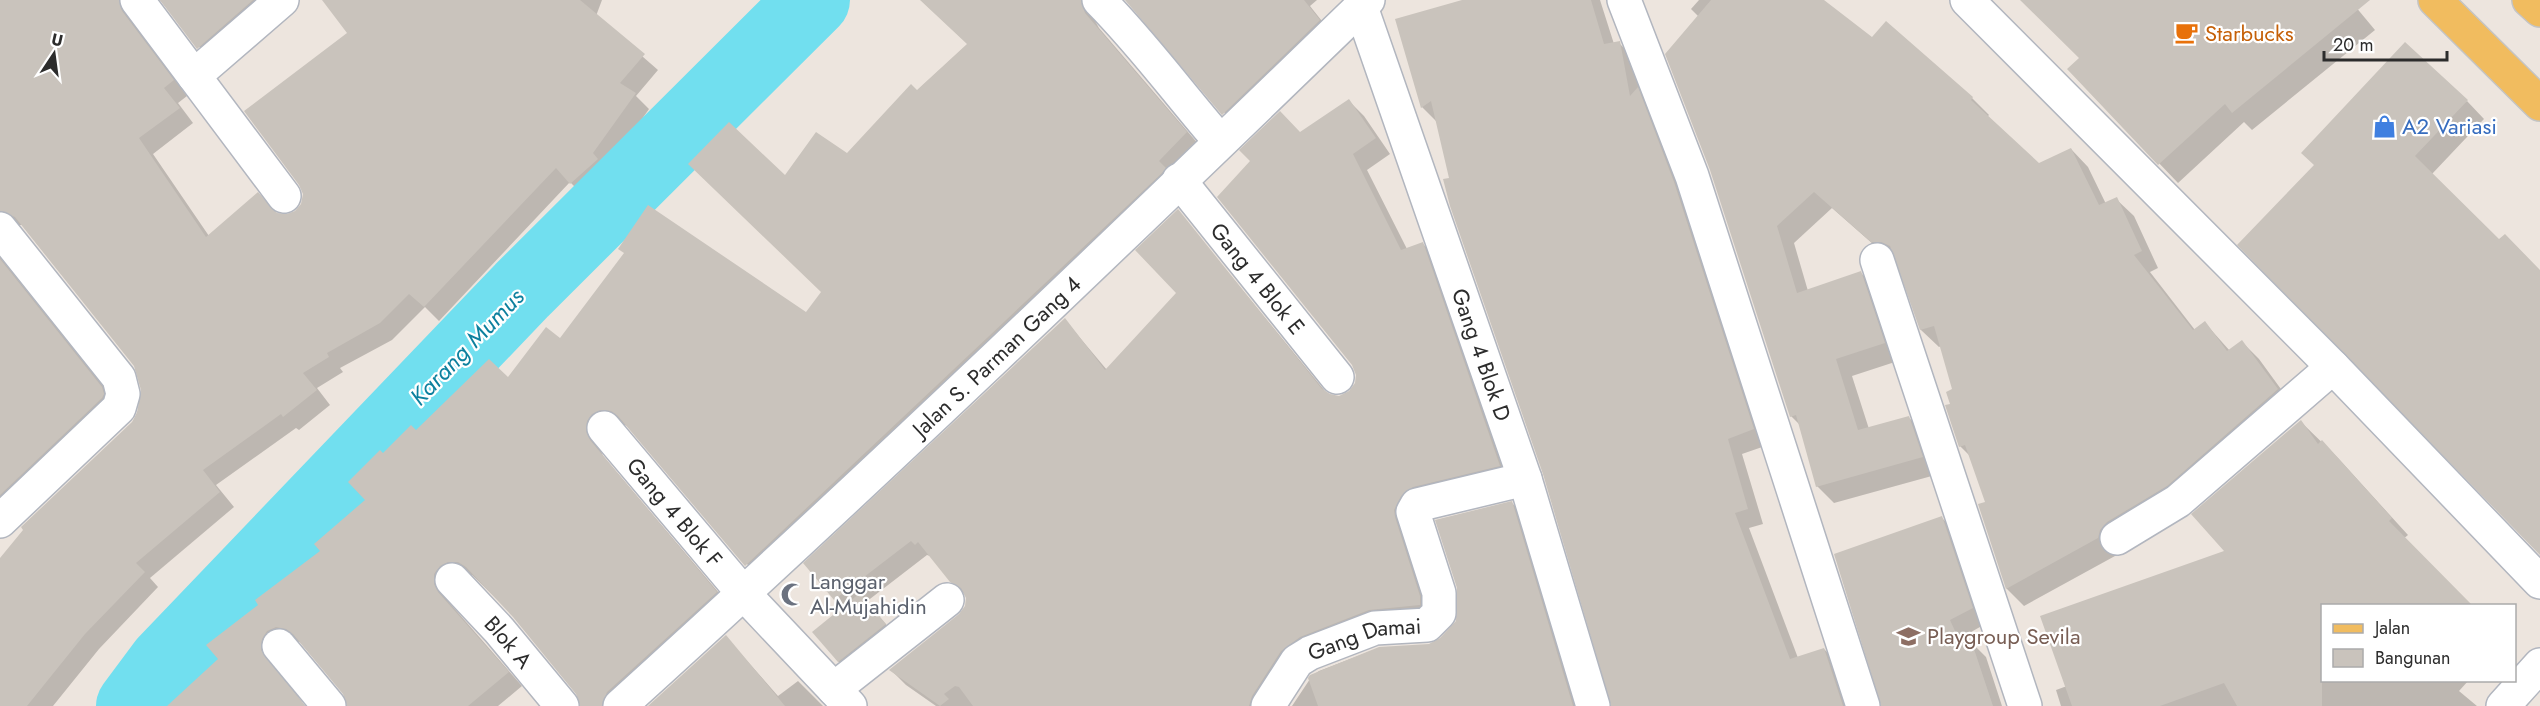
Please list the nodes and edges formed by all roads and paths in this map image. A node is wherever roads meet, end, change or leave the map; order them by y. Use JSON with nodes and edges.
{"nodes":[{"id":1,"x":136,"y":0,"type":"edge"},
{"id":2,"x":282,"y":0,"type":"edge"},
{"id":3,"x":1099,"y":0,"type":"edge"},
{"id":4,"x":1624,"y":0,"type":"edge"},
{"id":5,"x":1967,"y":0,"type":"edge"},
{"id":6,"x":2434,"y":0,"type":"edge"},
{"id":7,"x":2529,"y":0,"type":"edge"},
{"id":8,"x":1365,"y":3,"type":"edge"},
{"id":9,"x":2540,"y":10,"type":"edge"},
{"id":10,"x":194,"y":76,"type":"junction"},
{"id":11,"x":2540,"y":104,"type":"edge"},
{"id":12,"x":1220,"y":141,"type":"junction"},
{"id":13,"x":1179,"y":180,"type":"junction"},
{"id":14,"x":284,"y":196,"type":"dead end"},
{"id":15,"x":0,"y":229,"type":"edge"},
{"id":16,"x":1877,"y":260,"type":"dead end"},
{"id":17,"x":2333,"y":367,"type":"junction"},
{"id":18,"x":1337,"y":377,"type":"dead end"},
{"id":19,"x":604,"y":429,"type":"dead end"},
{"id":20,"x":1525,"y":479,"type":"junction"},
{"id":21,"x":0,"y":521,"type":"edge"},
{"id":22,"x":2116,"y":538,"type":"dead end"},
{"id":23,"x":452,"y":580,"type":"dead end"},
{"id":24,"x":2540,"y":582,"type":"edge"},
{"id":25,"x":744,"y":594,"type":"junction"},
{"id":26,"x":947,"y":600,"type":"dead end"},
{"id":27,"x":279,"y":646,"type":"dead end"},
{"id":28,"x":2540,"y":665,"type":"edge"},
{"id":29,"x":842,"y":697,"type":"edge"},
{"id":30,"x":329,"y":706,"type":"edge"},
{"id":31,"x":562,"y":706,"type":"edge"},
{"id":32,"x":620,"y":706,"type":"edge"},
{"id":33,"x":1268,"y":706,"type":"edge"},
{"id":34,"x":1593,"y":706,"type":"edge"},
{"id":35,"x":1863,"y":706,"type":"edge"},
{"id":36,"x":2025,"y":706,"type":"edge"},
{"id":37,"x":2503,"y":706,"type":"edge"}],
"edges":[{"from":1,"to":10,"type":"street"},
{"from":2,"to":10,"type":"street"},
{"from":3,"to":12,"type":"street"},
{"from":4,"to":35,"type":"street"},
{"from":5,"to":17,"type":"street"},
{"from":6,"to":11,"type":"main road"},
{"from":7,"to":9,"type":"main road"},
{"from":8,"to":12,"type":"street","name":"Jalan S. Parman Gang 4"},
{"from":8,"to":20,"type":"street","name":"Gang 4 Blok D"},
{"from":10,"to":14,"type":"street"},
{"from":12,"to":13,"type":"street","name":"Jalan S. Parman Gang 4"},
{"from":13,"to":18,"type":"street","name":"Gang 4 Blok E"},
{"from":13,"to":25,"type":"street","name":"Jalan S. Parman Gang 4"},
{"from":15,"to":21,"type":"street"},
{"from":16,"to":36,"type":"street"},
{"from":17,"to":22,"type":"street"},
{"from":17,"to":24,"type":"street"},
{"from":19,"to":25,"type":"street","name":"Gang 4 Blok F"},
{"from":20,"to":33,"type":"street","name":"Gang Damai"},
{"from":20,"to":34,"type":"street","name":"Gang 4 Blok D"},
{"from":23,"to":31,"type":"street","name":"Blok A"},
{"from":25,"to":29,"type":"street","name":"Gang 4 Blok F"},
{"from":25,"to":32,"type":"street","name":"Jalan S. Parman Gang 4"},
{"from":26,"to":29,"type":"street"},
{"from":27,"to":30,"type":"street"},
{"from":28,"to":37,"type":"street"}]}
